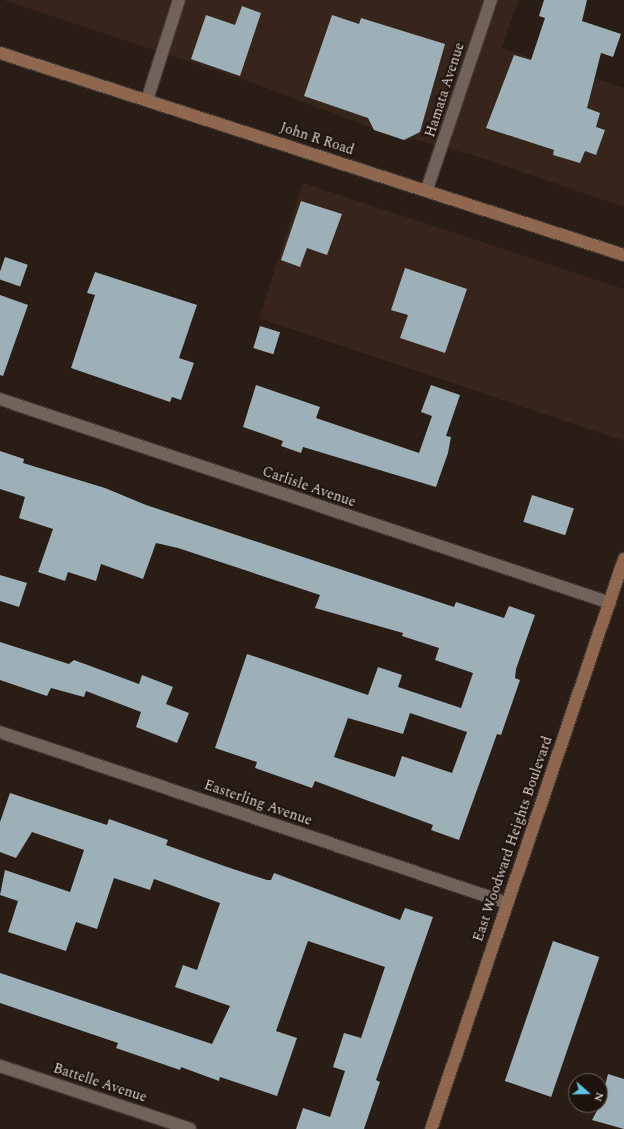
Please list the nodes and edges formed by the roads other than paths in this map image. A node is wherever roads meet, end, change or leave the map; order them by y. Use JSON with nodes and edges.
{"nodes":[{"id":1,"x":180,"y":0,"type":"edge"},
{"id":2,"x":491,"y":0,"type":"edge"},
{"id":3,"x":0,"y":53,"type":"edge"},
{"id":4,"x":147,"y":100,"type":"junction"},
{"id":5,"x":428,"y":189,"type":"junction"},
{"id":6,"x":624,"y":255,"type":"edge"},
{"id":7,"x":0,"y":399,"type":"edge"},
{"id":8,"x":624,"y":559,"type":"edge"},
{"id":9,"x":610,"y":603,"type":"junction"},
{"id":10,"x":0,"y":732,"type":"edge"},
{"id":11,"x":507,"y":903,"type":"junction"},
{"id":12,"x":0,"y":1066,"type":"edge"},
{"id":13,"x":190,"y":1129,"type":"edge"},
{"id":14,"x":431,"y":1129,"type":"edge"}],
"edges":[{"from":1,"to":4,"type":"street"},
{"from":2,"to":5,"type":"street","name":"Hamata Avenue"},
{"from":3,"to":4,"type":"main road","name":"John R Road"},
{"from":4,"to":5,"type":"main road","name":"John R Road"},
{"from":5,"to":6,"type":"main road","name":"John R Road"},
{"from":7,"to":9,"type":"street","name":"Carlisle Avenue"},
{"from":8,"to":9,"type":"main road","name":"East Woodward Heights Boulevard"},
{"from":9,"to":11,"type":"main road","name":"East Woodward Heights Boulevard"},
{"from":10,"to":11,"type":"street","name":"Easterling Avenue"},
{"from":11,"to":14,"type":"main road","name":"East Woodward Heights Boulevard"},
{"from":12,"to":13,"type":"street","name":"Battelle Avenue"}]}
